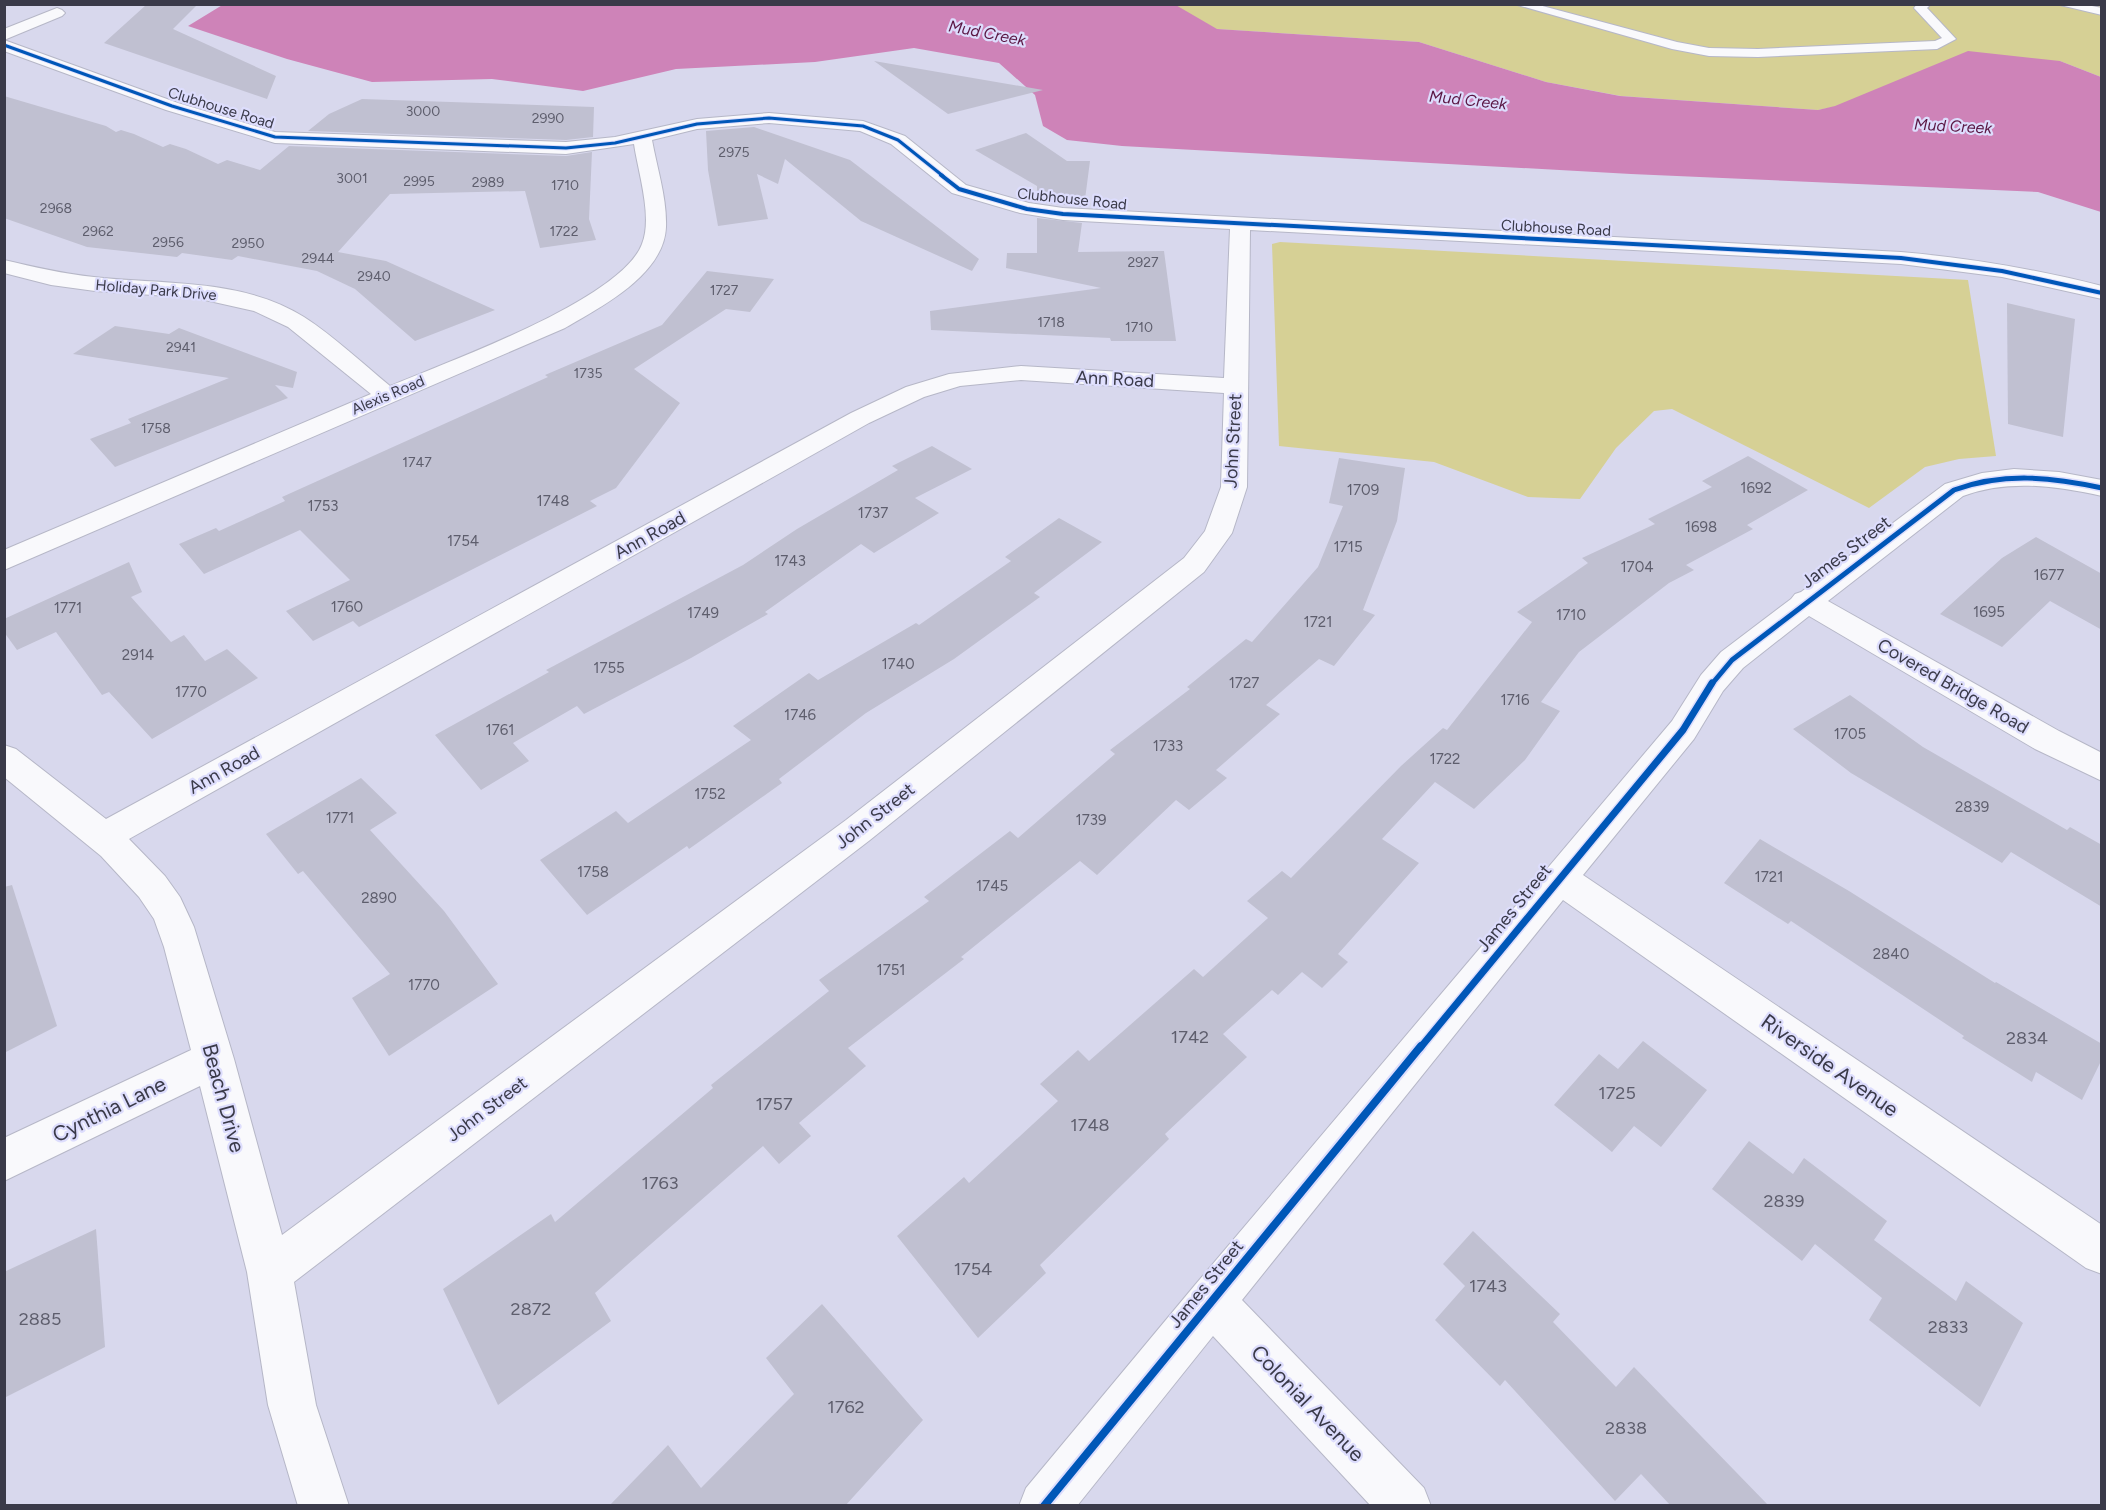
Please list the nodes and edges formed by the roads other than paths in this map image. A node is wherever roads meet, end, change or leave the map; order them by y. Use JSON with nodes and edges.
{"nodes":[{"id":1,"x":1520,"y":4,"type":"edge"},
{"id":2,"x":1925,"y":4,"type":"edge"},
{"id":3,"x":2062,"y":4,"type":"edge"},
{"id":4,"x":2102,"y":12,"type":"edge"},
{"id":5,"x":57,"y":13,"type":"dead end"},
{"id":6,"x":4,"y":35,"type":"edge"},
{"id":7,"x":4,"y":45,"type":"edge"},
{"id":8,"x":886,"y":113,"type":"dead end"},
{"id":9,"x":863,"y":126,"type":"junction"},
{"id":10,"x":642,"y":138,"type":"junction"},
{"id":11,"x":1240,"y":224,"type":"junction"},
{"id":12,"x":4,"y":266,"type":"edge"},
{"id":13,"x":2102,"y":293,"type":"edge"},
{"id":14,"x":1236,"y":386,"type":"junction"},
{"id":15,"x":387,"y":395,"type":"junction"},
{"id":16,"x":2102,"y":488,"type":"edge"},
{"id":17,"x":4,"y":561,"type":"edge"},
{"id":18,"x":1805,"y":601,"type":"junction"},
{"id":19,"x":4,"y":758,"type":"edge"},
{"id":20,"x":2102,"y":768,"type":"edge"},
{"id":21,"x":103,"y":837,"type":"junction"},
{"id":22,"x":1558,"y":878,"type":"junction"},
{"id":23,"x":214,"y":1059,"type":"junction"},
{"id":24,"x":4,"y":1160,"type":"edge"},
{"id":25,"x":2102,"y":1252,"type":"edge"},
{"id":26,"x":270,"y":1272,"type":"junction"},
{"id":27,"x":1211,"y":1301,"type":"junction"},
{"id":28,"x":324,"y":1506,"type":"edge"},
{"id":29,"x":1044,"y":1506,"type":"edge"},
{"id":30,"x":1406,"y":1506,"type":"edge"}],
"edges":[{"from":1,"to":2,"type":"lane"},
{"from":3,"to":4,"type":"lane"},
{"from":5,"to":6,"type":"street"},
{"from":7,"to":10,"type":"street","name":"Clubhouse Road"},
{"from":8,"to":9,"type":"street"},
{"from":9,"to":10,"type":"street","name":"Clubhouse Road"},
{"from":9,"to":11,"type":"street","name":"Clubhouse Road"},
{"from":10,"to":15,"type":"street","name":"Alexis Road"},
{"from":11,"to":13,"type":"street","name":"Clubhouse Road"},
{"from":11,"to":14,"type":"street","name":"John Street"},
{"from":12,"to":15,"type":"street","name":"Holiday Park Drive"},
{"from":14,"to":21,"type":"street","name":"Ann Road"},
{"from":14,"to":26,"type":"street","name":"John Street"},
{"from":15,"to":17,"type":"street","name":"Alexis Road"},
{"from":16,"to":18,"type":"street","name":"James Street"},
{"from":18,"to":20,"type":"street","name":"Covered Bridge Road"},
{"from":18,"to":22,"type":"street","name":"James Street"},
{"from":19,"to":21,"type":"street","name":"Beach Drive"},
{"from":21,"to":23,"type":"street","name":"Beach Drive"},
{"from":22,"to":25,"type":"street","name":"Riverside Avenue"},
{"from":22,"to":27,"type":"street","name":"James Street"},
{"from":23,"to":24,"type":"street","name":"Cynthia Lane"},
{"from":23,"to":26,"type":"street","name":"Beach Drive"},
{"from":26,"to":28,"type":"street","name":"Beach Drive"},
{"from":27,"to":29,"type":"street","name":"James Street"},
{"from":27,"to":30,"type":"street","name":"Colonial Avenue"}]}
